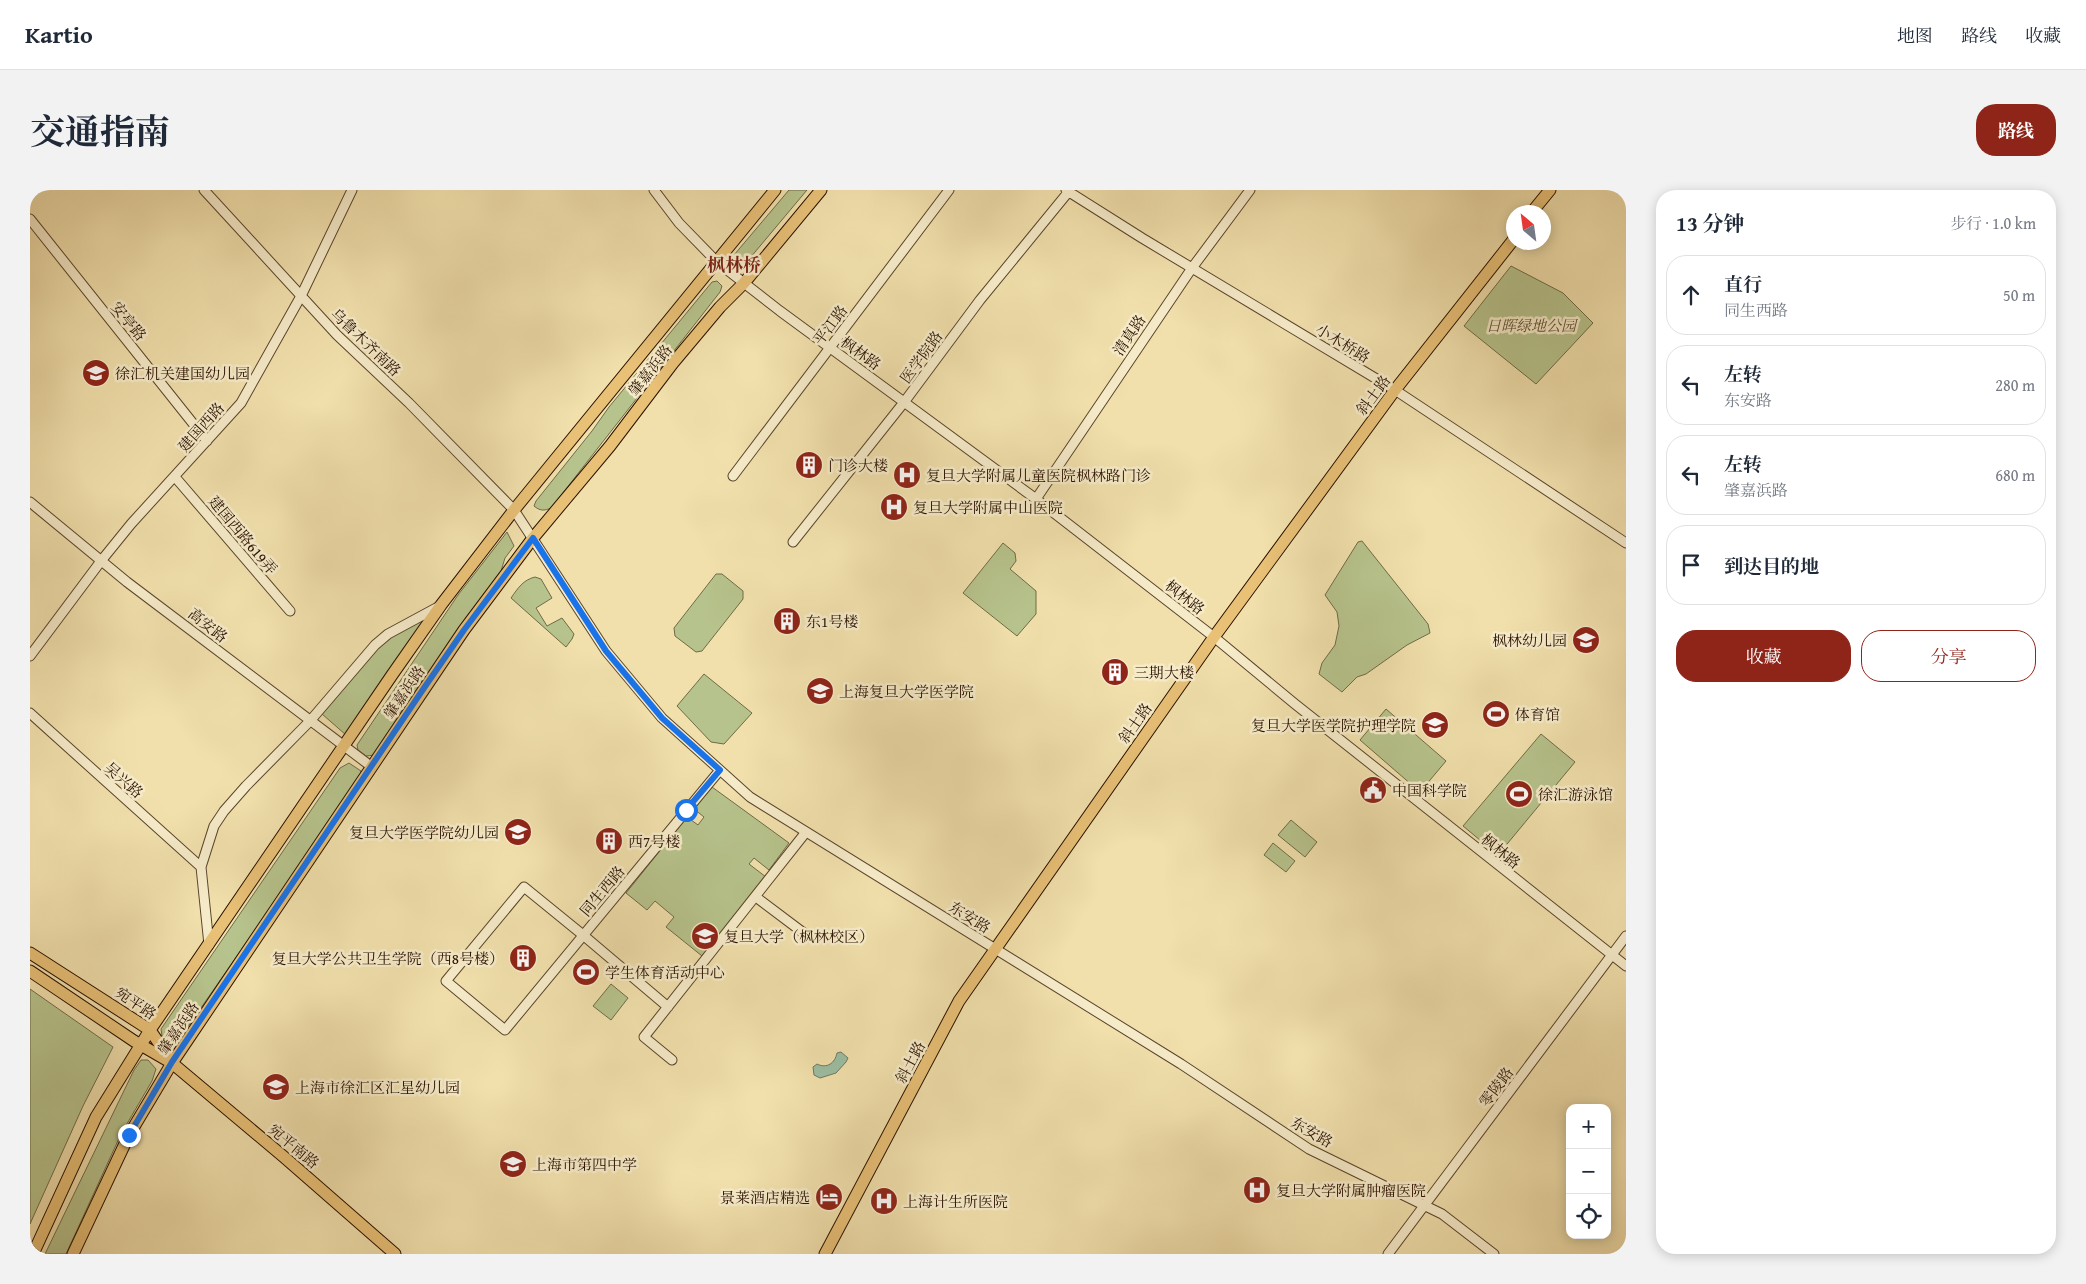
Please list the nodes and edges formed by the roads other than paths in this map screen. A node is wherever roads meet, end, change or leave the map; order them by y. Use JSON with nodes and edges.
{"nodes":[{"id":1,"x":204,"y":190,"type":"edge"},
{"id":2,"x":352,"y":190,"type":"edge"},
{"id":3,"x":654,"y":190,"type":"edge"},
{"id":4,"x":776,"y":190,"type":"edge"},
{"id":5,"x":821,"y":190,"type":"edge"},
{"id":6,"x":949,"y":190,"type":"edge"},
{"id":7,"x":1250,"y":190,"type":"edge"},
{"id":8,"x":1550,"y":190,"type":"edge"},
{"id":9,"x":1068,"y":191,"type":"edge"},
{"id":10,"x":1538,"y":205,"type":"edge"},
{"id":11,"x":30,"y":219,"type":"edge"},
{"id":12,"x":1506,"y":249,"type":"edge"},
{"id":13,"x":717,"y":262,"type":"junction"},
{"id":14,"x":1192,"y":268,"type":"junction"},
{"id":15,"x":744,"y":283,"type":"junction"},
{"id":16,"x":301,"y":296,"type":"junction"},
{"id":17,"x":831,"y":348,"type":"junction"},
{"id":18,"x":1395,"y":390,"type":"junction"},
{"id":19,"x":905,"y":401,"type":"junction"},
{"id":20,"x":207,"y":441,"type":"junction"},
{"id":21,"x":175,"y":476,"type":"junction"},
{"id":22,"x":733,"y":476,"type":"dead end"},
{"id":23,"x":1036,"y":499,"type":"junction"},
{"id":24,"x":30,"y":502,"type":"edge"},
{"id":25,"x":514,"y":510,"type":"junction"},
{"id":26,"x":533,"y":538,"type":"junction"},
{"id":27,"x":794,"y":542,"type":"dead end"},
{"id":28,"x":1626,"y":543,"type":"edge"},
{"id":29,"x":101,"y":561,"type":"junction"},
{"id":30,"x":441,"y":605,"type":"junction"},
{"id":31,"x":290,"y":611,"type":"dead end"},
{"id":32,"x":1214,"y":637,"type":"junction"},
{"id":33,"x":30,"y":656,"type":"edge"},
{"id":34,"x":30,"y":713,"type":"edge"},
{"id":35,"x":310,"y":721,"type":"junction"},
{"id":36,"x":343,"y":746,"type":"junction"},
{"id":37,"x":372,"y":766,"type":"junction"},
{"id":38,"x":720,"y":770,"type":"junction"},
{"id":39,"x":806,"y":832,"type":"junction"},
{"id":40,"x":200,"y":867,"type":"junction"},
{"id":41,"x":756,"y":896,"type":"junction"},
{"id":42,"x":583,"y":935,"type":"junction"},
{"id":43,"x":1626,"y":936,"type":"edge"},
{"id":44,"x":809,"y":937,"type":"dead end"},
{"id":45,"x":208,"y":945,"type":"junction"},
{"id":46,"x":996,"y":950,"type":"junction"},
{"id":47,"x":30,"y":953,"type":"edge"},
{"id":48,"x":1611,"y":955,"type":"junction"},
{"id":49,"x":1626,"y":966,"type":"edge"},
{"id":50,"x":30,"y":971,"type":"edge"},
{"id":51,"x":668,"y":1007,"type":"junction"},
{"id":52,"x":150,"y":1030,"type":"junction"},
{"id":53,"x":141,"y":1045,"type":"junction"},
{"id":54,"x":672,"y":1060,"type":"dead end"},
{"id":55,"x":172,"y":1062,"type":"junction"},
{"id":56,"x":1425,"y":1204,"type":"junction"},
{"id":57,"x":33,"y":1254,"type":"edge"},
{"id":58,"x":73,"y":1254,"type":"edge"},
{"id":59,"x":396,"y":1254,"type":"edge"},
{"id":60,"x":825,"y":1254,"type":"edge"},
{"id":61,"x":1388,"y":1254,"type":"edge"},
{"id":62,"x":1494,"y":1254,"type":"edge"}],
"edges":[{"from":1,"to":16,"type":"street","name":"乌鲁木齐南路"},
{"from":2,"to":16,"type":"street","name":"建国西路"},
{"from":3,"to":13,"type":"street","name":"枫林路"},
{"from":4,"to":13,"type":"main road","name":"肇嘉浜路"},
{"from":5,"to":15,"type":"main road","name":"肇嘉浜路"},
{"from":6,"to":17,"type":"street","name":"平江路"},
{"from":7,"to":14,"type":"street","name":"清真路"},
{"from":8,"to":10,"type":"main road"},
{"from":9,"to":14,"type":"street","name":"小木桥路"},
{"from":9,"to":19,"type":"street","name":"医学院路"},
{"from":11,"to":20,"type":"street","name":"安亭路"},
{"from":12,"to":18,"type":"main road","name":"斜土路"},
{"from":13,"to":15,"type":"street","name":"枫林路"},
{"from":13,"to":25,"type":"main road","name":"肇嘉浜路"},
{"from":14,"to":18,"type":"street","name":"小木桥路"},
{"from":14,"to":23,"type":"street","name":"清真路"},
{"from":15,"to":17,"type":"street","name":"枫林路"},
{"from":15,"to":26,"type":"main road","name":"肇嘉浜路"},
{"from":16,"to":20,"type":"street","name":"建国西路"},
{"from":16,"to":25,"type":"street","name":"乌鲁木齐南路"},
{"from":17,"to":19,"type":"street","name":"枫林路"},
{"from":17,"to":22,"type":"street","name":"平江路"},
{"from":18,"to":28,"type":"street","name":"小木桥路"},
{"from":18,"to":32,"type":"main road","name":"斜土路"},
{"from":19,"to":23,"type":"street","name":"枫林路"},
{"from":19,"to":27,"type":"street","name":"医学院路"},
{"from":20,"to":21,"type":"street","name":"建国西路"},
{"from":21,"to":29,"type":"street","name":"建国西路"},
{"from":21,"to":31,"type":"street","name":"建国西路619弄"},
{"from":23,"to":32,"type":"street","name":"枫林路"},
{"from":24,"to":29,"type":"street","name":"高安路"},
{"from":25,"to":26,"type":"street","name":"东安路"},
{"from":25,"to":30,"type":"main road","name":"肇嘉浜路"},
{"from":26,"to":37,"type":"main road","name":"肇嘉浜路"},
{"from":26,"to":38,"type":"street","name":"东安路"},
{"from":29,"to":33,"type":"street","name":"建国西路"},
{"from":29,"to":35,"type":"street","name":"高安路"},
{"from":30,"to":35,"type":"street","name":"肇嘉浜路"},
{"from":30,"to":36,"type":"main road","name":"肇嘉浜路"},
{"from":32,"to":46,"type":"main road","name":"斜土路"},
{"from":32,"to":48,"type":"street","name":"枫林路"},
{"from":34,"to":40,"type":"street","name":"吴兴路"},
{"from":35,"to":36,"type":"street","name":"高安路"},
{"from":35,"to":40,"type":"street","name":"肇嘉浜路"},
{"from":36,"to":37,"type":"street","name":"高安路"},
{"from":36,"to":45,"type":"main road","name":"肇嘉浜路"},
{"from":37,"to":55,"type":"main road","name":"肇嘉浜路"},
{"from":38,"to":39,"type":"street","name":"东安路"},
{"from":38,"to":42,"type":"street","name":"同生西路"},
{"from":39,"to":41,"type":"street"},
{"from":39,"to":46,"type":"street","name":"东安路"},
{"from":40,"to":45,"type":"street","name":"肇嘉浜路"},
{"from":41,"to":44,"type":"street"},
{"from":41,"to":51,"type":"street"},
{"from":42,"to":42,"type":"street","name":"同生西路"},
{"from":42,"to":51,"type":"street"},
{"from":43,"to":48,"type":"street","name":"零陵路"},
{"from":45,"to":52,"type":"main road","name":"肇嘉浜路"},
{"from":46,"to":56,"type":"street","name":"东安路"},
{"from":46,"to":60,"type":"main road","name":"斜土路"},
{"from":47,"to":52,"type":"main road","name":"宛平路"},
{"from":48,"to":49,"type":"street","name":"枫林路"},
{"from":48,"to":56,"type":"street","name":"零陵路"},
{"from":50,"to":53,"type":"main road"},
{"from":51,"to":54,"type":"street"},
{"from":52,"to":53,"type":"main road","name":"肇嘉浜路"},
{"from":52,"to":55,"type":"main road","name":"宛平路"},
{"from":53,"to":55,"type":"main road"},
{"from":53,"to":57,"type":"main road","name":"肇嘉浜路"},
{"from":55,"to":58,"type":"main road","name":"肇嘉浜路"},
{"from":55,"to":59,"type":"main road","name":"宛平南路"},
{"from":56,"to":61,"type":"street","name":"零陵路"},
{"from":56,"to":62,"type":"street","name":"东安路"}]}
